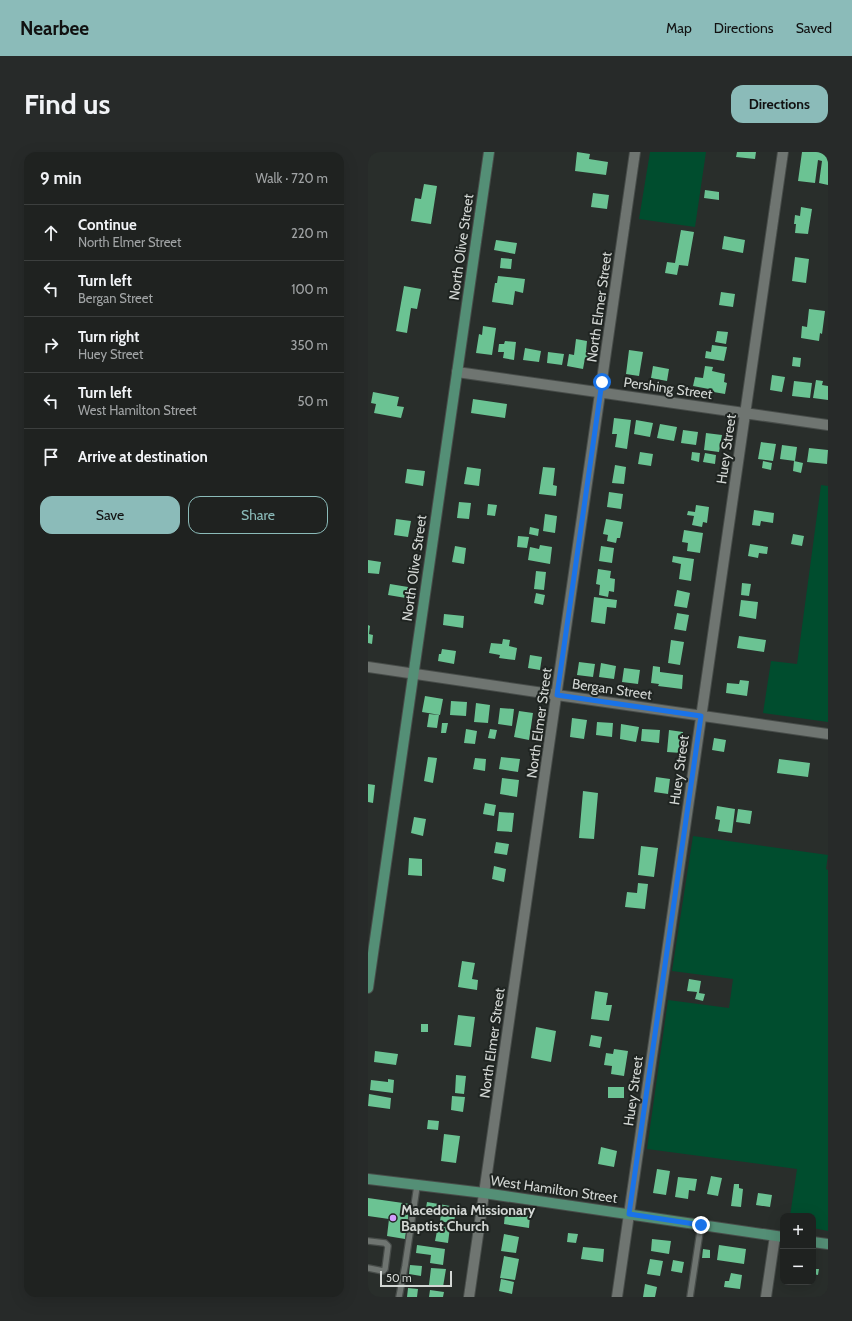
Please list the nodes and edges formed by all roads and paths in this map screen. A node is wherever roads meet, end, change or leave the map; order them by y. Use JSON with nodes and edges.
{"nodes":[{"id":1,"x":489,"y":152,"type":"edge"},
{"id":2,"x":635,"y":152,"type":"edge"},
{"id":3,"x":783,"y":152,"type":"edge"},
{"id":4,"x":457,"y":372,"type":"junction"},
{"id":5,"x":600,"y":393,"type":"junction"},
{"id":6,"x":746,"y":414,"type":"junction"},
{"id":7,"x":828,"y":425,"type":"edge"},
{"id":8,"x":368,"y":667,"type":"edge"},
{"id":9,"x":414,"y":674,"type":"junction"},
{"id":10,"x":557,"y":695,"type":"junction"},
{"id":11,"x":701,"y":716,"type":"junction"},
{"id":12,"x":828,"y":734,"type":"edge"},
{"id":13,"x":368,"y":988,"type":"edge"},
{"id":14,"x":368,"y":1179,"type":"edge"},
{"id":15,"x":417,"y":1186,"type":"junction"},
{"id":16,"x":484,"y":1193,"type":"junction"},
{"id":17,"x":629,"y":1214,"type":"junction"},
{"id":18,"x":701,"y":1225,"type":"junction"},
{"id":19,"x":779,"y":1236,"type":"edge"},
{"id":20,"x":368,"y":1241,"type":"edge"},
{"id":21,"x":816,"y":1242,"type":"edge"},
{"id":22,"x":828,"y":1244,"type":"edge"},
{"id":23,"x":368,"y":1268,"type":"edge"},
{"id":24,"x":399,"y":1297,"type":"edge"},
{"id":25,"x":469,"y":1297,"type":"edge"},
{"id":26,"x":617,"y":1297,"type":"edge"},
{"id":27,"x":690,"y":1297,"type":"edge"},
{"id":28,"x":766,"y":1297,"type":"edge"}],
"edges":[{"from":1,"to":4,"type":"street","name":"North Olive Street"},
{"from":2,"to":5,"type":"street","name":"North Elmer Street"},
{"from":3,"to":6,"type":"street","name":"Huey Street"},
{"from":4,"to":5,"type":"street","name":"Pershing Street"},
{"from":4,"to":9,"type":"street","name":"North Olive Street"},
{"from":5,"to":6,"type":"street","name":"Pershing Street"},
{"from":5,"to":10,"type":"street","name":"North Elmer Street"},
{"from":6,"to":7,"type":"street","name":"Pershing Street"},
{"from":6,"to":11,"type":"street","name":"Huey Street"},
{"from":8,"to":9,"type":"street","name":"Bergan Street"},
{"from":9,"to":10,"type":"street","name":"Bergan Street"},
{"from":9,"to":13,"type":"street","name":"North Olive Street"},
{"from":10,"to":11,"type":"street","name":"Bergan Street"},
{"from":10,"to":16,"type":"street","name":"North Elmer Street"},
{"from":11,"to":12,"type":"street","name":"Bergan Street"},
{"from":11,"to":17,"type":"street","name":"Huey Street"},
{"from":14,"to":15,"type":"street","name":"West Hamilton Street"},
{"from":15,"to":16,"type":"street","name":"West Hamilton Street"},
{"from":15,"to":24,"type":"lane"},
{"from":16,"to":17,"type":"street","name":"West Hamilton Street"},
{"from":16,"to":25,"type":"street","name":"North Elmer Street"},
{"from":17,"to":18,"type":"street","name":"West Hamilton Street"},
{"from":17,"to":26,"type":"street","name":"Huey Street"},
{"from":18,"to":19,"type":"street","name":"West Hamilton Street"},
{"from":18,"to":27,"type":"lane"},
{"from":19,"to":28,"type":"street"},
{"from":20,"to":23,"type":"lane"},
{"from":21,"to":22,"type":"street"}]}
